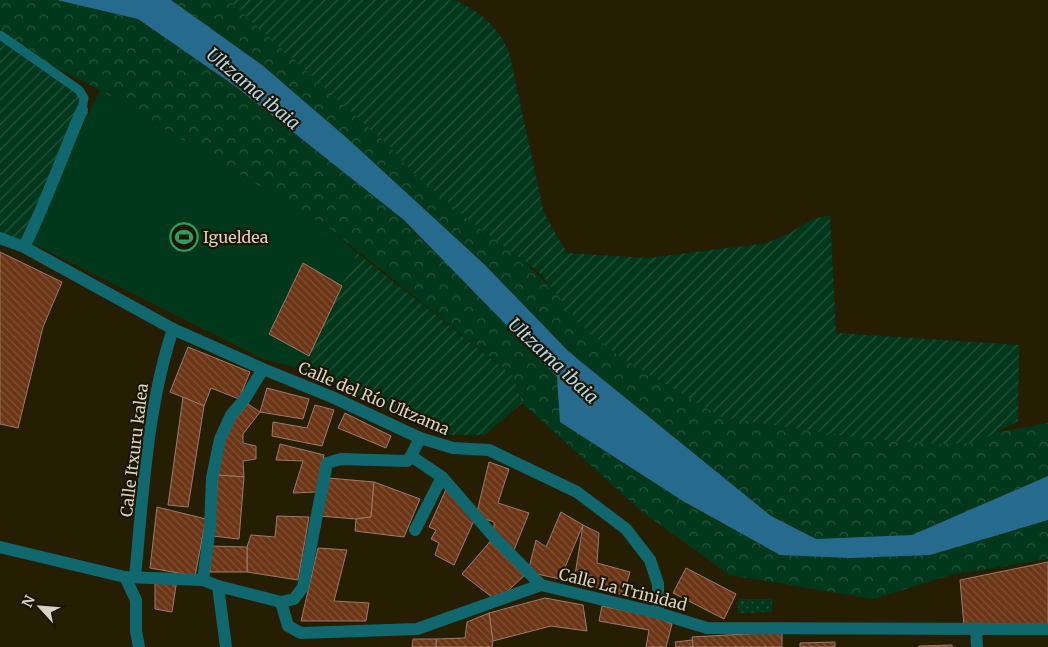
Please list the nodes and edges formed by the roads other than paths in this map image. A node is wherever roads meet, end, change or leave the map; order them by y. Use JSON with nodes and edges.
{"nodes":[{"id":1,"x":0,"y":35,"type":"edge"},
{"id":2,"x":82,"y":110,"type":"joint"},
{"id":3,"x":0,"y":238,"type":"edge"},
{"id":4,"x":24,"y":247,"type":"junction"},
{"id":5,"x":173,"y":329,"type":"junction"},
{"id":6,"x":263,"y":369,"type":"junction"},
{"id":7,"x":420,"y":438,"type":"junction"},
{"id":8,"x":411,"y":456,"type":"junction"},
{"id":9,"x":442,"y":477,"type":"junction"},
{"id":10,"x":415,"y":530,"type":"dead end"},
{"id":11,"x":0,"y":547,"type":"edge"},
{"id":12,"x":130,"y":577,"type":"junction"},
{"id":13,"x":203,"y":580,"type":"junction"},
{"id":14,"x":541,"y":585,"type":"junction"},
{"id":15,"x":218,"y":586,"type":"junction"},
{"id":16,"x":281,"y":602,"type":"junction"},
{"id":17,"x":658,"y":613,"type":"junction"},
{"id":18,"x":976,"y":628,"type":"junction"},
{"id":19,"x":1048,"y":630,"type":"edge"},
{"id":20,"x":139,"y":647,"type":"edge"},
{"id":21,"x":226,"y":647,"type":"edge"},
{"id":22,"x":976,"y":647,"type":"edge"}],
"edges":[{"from":1,"to":2,"type":"lane"},
{"from":2,"to":4,"type":"street"},
{"from":3,"to":4,"type":"street","name":"Calle del Río Ultzama"},
{"from":4,"to":5,"type":"street","name":"Calle del Río Ultzama"},
{"from":5,"to":6,"type":"street","name":"Calle del Río Ultzama"},
{"from":5,"to":12,"type":"street","name":"Calle Itxuru kalea"},
{"from":6,"to":7,"type":"street","name":"Calle del Río Ultzama"},
{"from":6,"to":13,"type":"street"},
{"from":7,"to":8,"type":"street"},
{"from":7,"to":17,"type":"street","name":"Calle del Río Ultzama"},
{"from":8,"to":9,"type":"street"},
{"from":8,"to":16,"type":"street"},
{"from":9,"to":10,"type":"street"},
{"from":9,"to":14,"type":"street"},
{"from":11,"to":12,"type":"street"},
{"from":12,"to":13,"type":"street"},
{"from":12,"to":20,"type":"street"},
{"from":13,"to":15,"type":"street"},
{"from":14,"to":16,"type":"street","name":"Calle La Trinidad"},
{"from":14,"to":17,"type":"street","name":"Calle La Trinidad"},
{"from":15,"to":16,"type":"street"},
{"from":15,"to":21,"type":"street"},
{"from":17,"to":18,"type":"street","name":"Calle La Trinidad"},
{"from":18,"to":19,"type":"street","name":"Calle La Trinidad"},
{"from":18,"to":22,"type":"street"}]}
